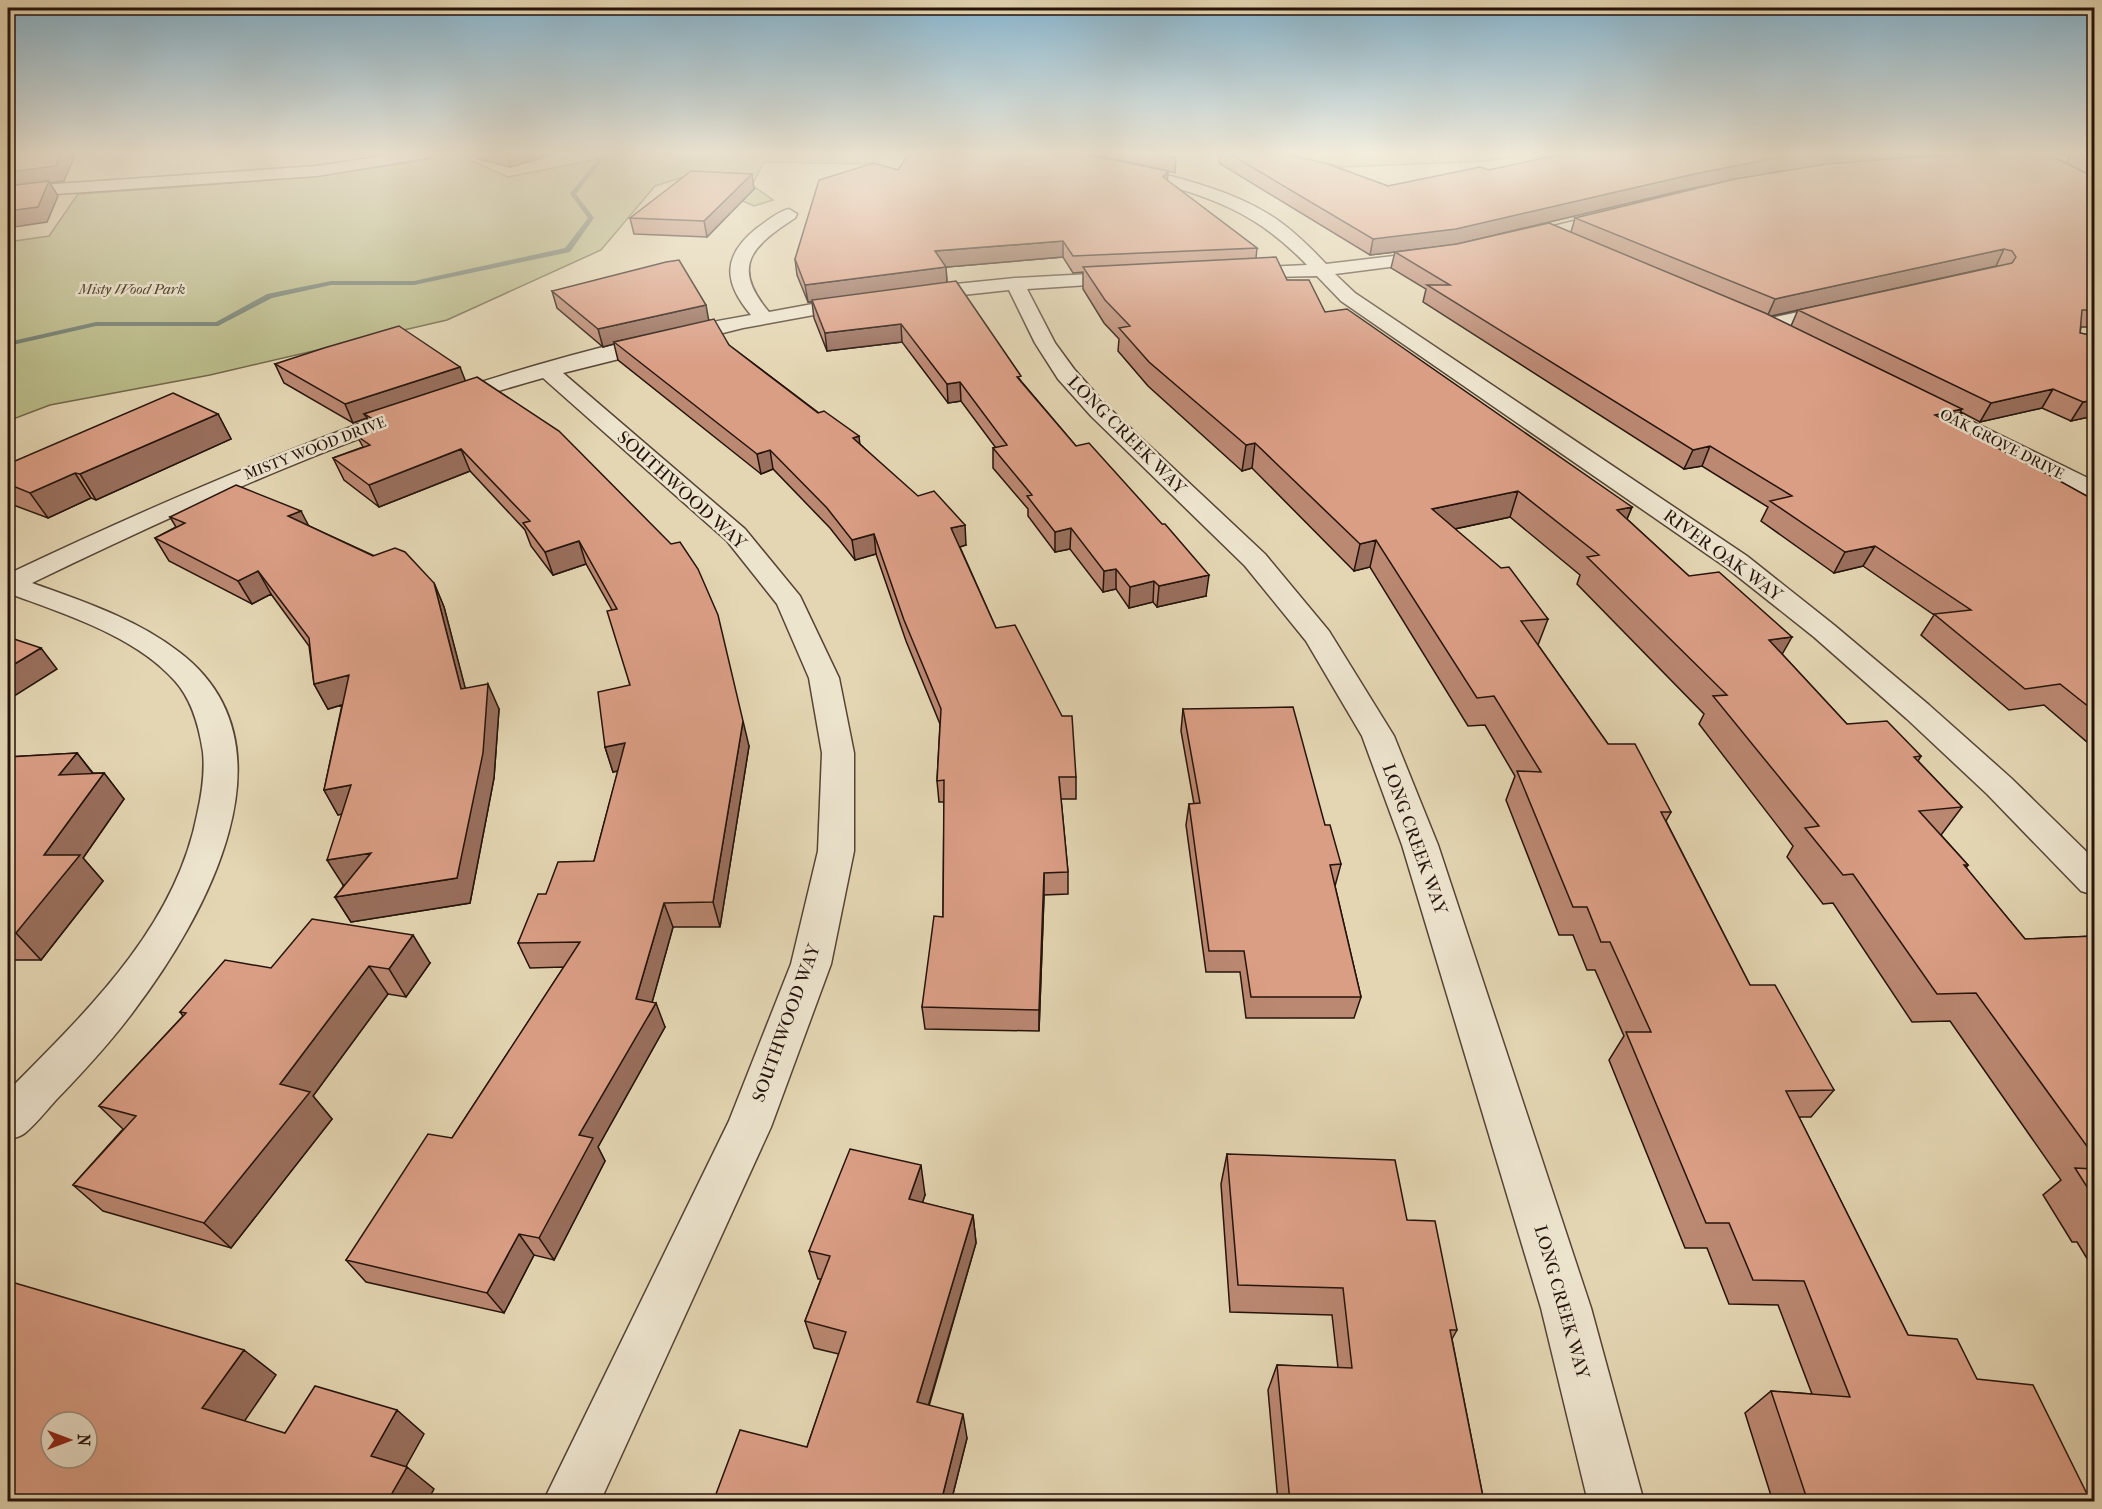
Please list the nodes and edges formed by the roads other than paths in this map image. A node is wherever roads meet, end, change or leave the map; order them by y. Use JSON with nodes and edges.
{"nodes":[{"id":1,"x":773,"y":224,"type":"edge"},
{"id":2,"x":1270,"y":224,"type":"edge"},
{"id":3,"x":1582,"y":224,"type":"edge"},
{"id":4,"x":1549,"y":233,"type":"junction"},
{"id":5,"x":1504,"y":243,"type":"edge"},
{"id":6,"x":1582,"y":247,"type":"edge"},
{"id":7,"x":1456,"y":252,"type":"edge"},
{"id":8,"x":1320,"y":270,"type":"junction"},
{"id":9,"x":1219,"y":275,"type":"edge"},
{"id":10,"x":1152,"y":278,"type":"edge"},
{"id":11,"x":1015,"y":284,"type":"junction"},
{"id":12,"x":894,"y":297,"type":"edge"},
{"id":13,"x":873,"y":300,"type":"edge"},
{"id":14,"x":1857,"y":305,"type":"edge"},
{"id":15,"x":1744,"y":316,"type":"edge"},
{"id":16,"x":763,"y":317,"type":"junction"},
{"id":17,"x":1765,"y":325,"type":"junction"},
{"id":18,"x":1794,"y":340,"type":"edge"},
{"id":19,"x":546,"y":369,"type":"junction"},
{"id":20,"x":1899,"y":393,"type":"edge"},
{"id":21,"x":2094,"y":465,"type":"edge"},
{"id":22,"x":2060,"y":473,"type":"junction"},
{"id":23,"x":2094,"y":490,"type":"edge"},
{"id":24,"x":8,"y":584,"type":"edge"},
{"id":25,"x":2094,"y":881,"type":"edge"},
{"id":26,"x":8,"y":1120,"type":"edge"},
{"id":27,"x":571,"y":1502,"type":"edge"},
{"id":28,"x":1616,"y":1502,"type":"edge"}],
"edges":[{"from":1,"to":16,"type":"street"},
{"from":2,"to":8,"type":"street","name":"RIVER OAK WAY"},
{"from":3,"to":4,"type":"street"},
{"from":4,"to":5,"type":"street"},
{"from":4,"to":6,"type":"street"},
{"from":7,"to":8,"type":"street"},
{"from":8,"to":9,"type":"street"},
{"from":8,"to":25,"type":"street","name":"RIVER OAK WAY"},
{"from":10,"to":11,"type":"street"},
{"from":11,"to":12,"type":"street"},
{"from":11,"to":28,"type":"street","name":"LONG CREEK WAY"},
{"from":13,"to":16,"type":"street","name":"MISTY WOOD DRIVE"},
{"from":14,"to":17,"type":"street"},
{"from":15,"to":17,"type":"street"},
{"from":16,"to":19,"type":"street","name":"MISTY WOOD DRIVE"},
{"from":17,"to":18,"type":"street"},
{"from":19,"to":24,"type":"street","name":"MISTY WOOD DRIVE"},
{"from":19,"to":27,"type":"street","name":"SOUTHWOOD WAY"},
{"from":20,"to":22,"type":"street","name":"OAK GROVE DRIVE"},
{"from":21,"to":22,"type":"street"},
{"from":22,"to":23,"type":"street","name":"OAK GROVE DRIVE"},
{"from":24,"to":26,"type":"street"}]}
